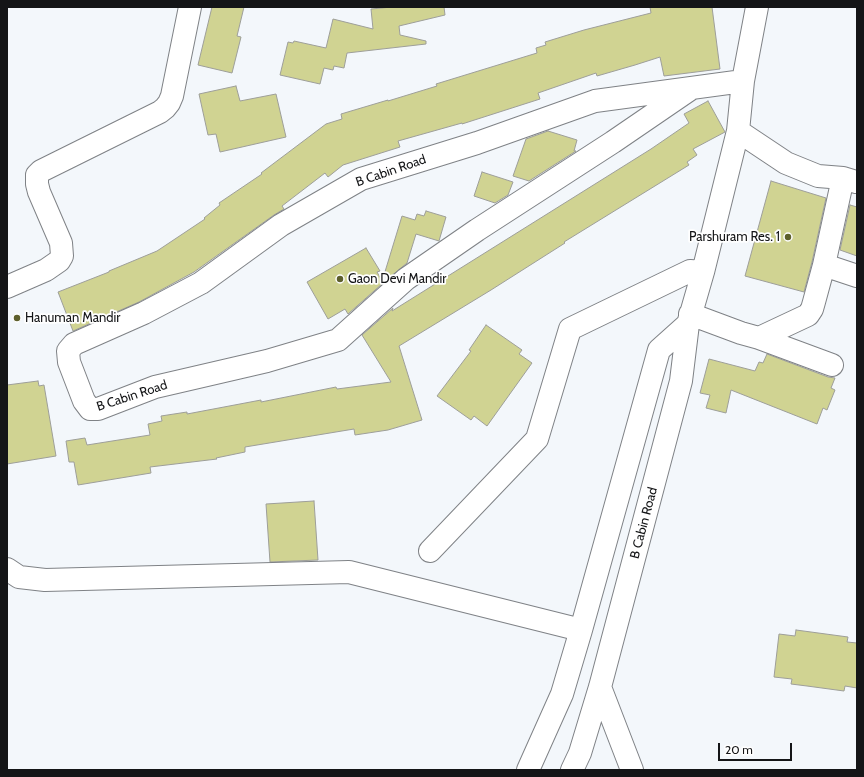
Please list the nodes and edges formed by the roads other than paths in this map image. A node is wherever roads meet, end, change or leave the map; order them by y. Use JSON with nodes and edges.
{"nodes":[{"id":1,"x":190,"y":7,"type":"edge"},
{"id":2,"x":757,"y":7,"type":"edge"},
{"id":3,"x":743,"y":81,"type":"junction"},
{"id":4,"x":692,"y":88,"type":"junction"},
{"id":5,"x":738,"y":131,"type":"junction"},
{"id":6,"x":850,"y":181,"type":"edge"},
{"id":7,"x":824,"y":265,"type":"junction"},
{"id":8,"x":703,"y":272,"type":"junction"},
{"id":9,"x":857,"y":276,"type":"edge"},
{"id":10,"x":7,"y":287,"type":"edge"},
{"id":11,"x":689,"y":319,"type":"junction"},
{"id":12,"x":759,"y":338,"type":"junction"},
{"id":13,"x":832,"y":365,"type":"dead end"},
{"id":14,"x":430,"y":551,"type":"dead end"},
{"id":15,"x":7,"y":569,"type":"edge"},
{"id":16,"x":581,"y":630,"type":"junction"},
{"id":17,"x":600,"y":687,"type":"junction"},
{"id":18,"x":528,"y":770,"type":"edge"},
{"id":19,"x":572,"y":770,"type":"edge"},
{"id":20,"x":632,"y":770,"type":"edge"}],
"edges":[{"from":1,"to":10,"type":"street"},
{"from":2,"to":3,"type":"street","name":"B Cabin Road"},
{"from":3,"to":4,"type":"street","name":"B Cabin Road"},
{"from":3,"to":5,"type":"street","name":"B Cabin Road"},
{"from":4,"to":4,"type":"street","name":"B Cabin Road"},
{"from":5,"to":6,"type":"street"},
{"from":5,"to":8,"type":"street","name":"B Cabin Road"},
{"from":6,"to":7,"type":"street"},
{"from":7,"to":9,"type":"street"},
{"from":7,"to":12,"type":"street"},
{"from":8,"to":11,"type":"street","name":"B Cabin Road"},
{"from":8,"to":14,"type":"street"},
{"from":11,"to":12,"type":"street"},
{"from":11,"to":16,"type":"street"},
{"from":11,"to":17,"type":"street","name":"B Cabin Road"},
{"from":12,"to":13,"type":"street"},
{"from":15,"to":16,"type":"street"},
{"from":16,"to":18,"type":"street"},
{"from":17,"to":19,"type":"street","name":"B Cabin Road"},
{"from":17,"to":20,"type":"street"}]}
